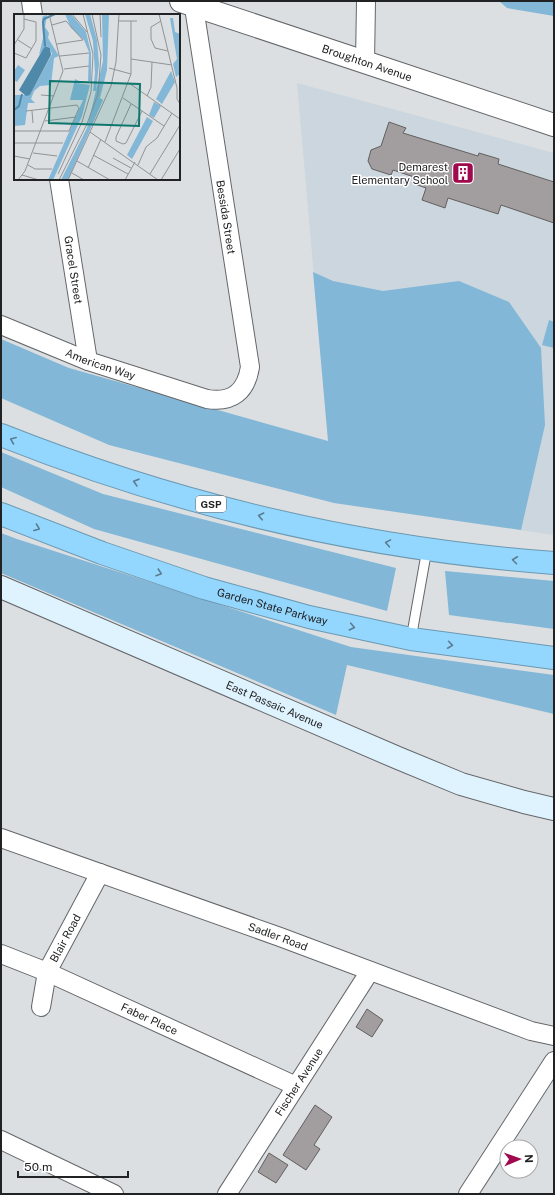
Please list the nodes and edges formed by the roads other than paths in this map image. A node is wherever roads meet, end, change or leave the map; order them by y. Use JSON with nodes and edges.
{"nodes":[{"id":1,"x":31,"y":1,"type":"edge"},
{"id":2,"x":366,"y":1,"type":"edge"},
{"id":3,"x":189,"y":2,"type":"edge"},
{"id":4,"x":33,"y":14,"type":"edge"},
{"id":5,"x":365,"y":62,"type":"junction"},
{"id":6,"x":554,"y":124,"type":"edge"},
{"id":7,"x":59,"y":180,"type":"edge"},
{"id":8,"x":1,"y":324,"type":"edge"},
{"id":9,"x":88,"y":361,"type":"junction"},
{"id":10,"x":203,"y":398,"type":"joint"},
{"id":11,"x":1,"y":435,"type":"edge"},
{"id":12,"x":1,"y":514,"type":"edge"},
{"id":13,"x":427,"y":549,"type":"junction"},
{"id":14,"x":554,"y":563,"type":"edge"},
{"id":15,"x":1,"y":587,"type":"edge"},
{"id":16,"x":411,"y":639,"type":"junction"},
{"id":17,"x":554,"y":658,"type":"edge"},
{"id":18,"x":554,"y":809,"type":"edge"},
{"id":19,"x":1,"y":838,"type":"edge"},
{"id":20,"x":100,"y":873,"type":"junction"},
{"id":21,"x":1,"y":954,"type":"edge"},
{"id":22,"x":370,"y":970,"type":"junction"},
{"id":23,"x":46,"y":972,"type":"junction"},
{"id":24,"x":41,"y":1007,"type":"dead end"},
{"id":25,"x":554,"y":1036,"type":"edge"},
{"id":26,"x":554,"y":1061,"type":"edge"},
{"id":27,"x":296,"y":1086,"type":"junction"},
{"id":28,"x":1,"y":1140,"type":"edge"},
{"id":29,"x":114,"y":1194,"type":"edge"},
{"id":30,"x":227,"y":1194,"type":"edge"},
{"id":31,"x":468,"y":1194,"type":"edge"}],
"edges":[{"from":1,"to":4,"type":"street"},
{"from":2,"to":5,"type":"street"},
{"from":3,"to":5,"type":"street","name":"Broughton Avenue"},
{"from":3,"to":10,"type":"street","name":"Bessida Street"},
{"from":5,"to":6,"type":"street","name":"Broughton Avenue"},
{"from":7,"to":9,"type":"street","name":"Gracel Street"},
{"from":8,"to":9,"type":"street","name":"American Way"},
{"from":9,"to":10,"type":"street","name":"American Way"},
{"from":13,"to":11,"type":"highway","number":"GSP","one_way":true},
{"from":12,"to":16,"type":"highway","name":"Garden State Parkway","one_way":true},
{"from":14,"to":13,"type":"highway","number":"GSP","one_way":true},
{"from":13,"to":16,"type":"lane"},
{"from":15,"to":18,"type":"main road","name":"East Passaic Avenue"},
{"from":16,"to":17,"type":"highway","name":"Garden State Parkway","one_way":true},
{"from":19,"to":20,"type":"street","name":"Sadler Road"},
{"from":20,"to":22,"type":"street","name":"Sadler Road"},
{"from":20,"to":23,"type":"street","name":"Blair Road"},
{"from":21,"to":23,"type":"street","name":"Faber Place"},
{"from":22,"to":25,"type":"street","name":"Sadler Road"},
{"from":22,"to":27,"type":"street","name":"Fischer Avenue"},
{"from":23,"to":24,"type":"street","name":"Blair Road"},
{"from":23,"to":27,"type":"street","name":"Faber Place"},
{"from":26,"to":31,"type":"street"},
{"from":27,"to":30,"type":"street","name":"Fischer Avenue"},
{"from":28,"to":29,"type":"street"}]}
